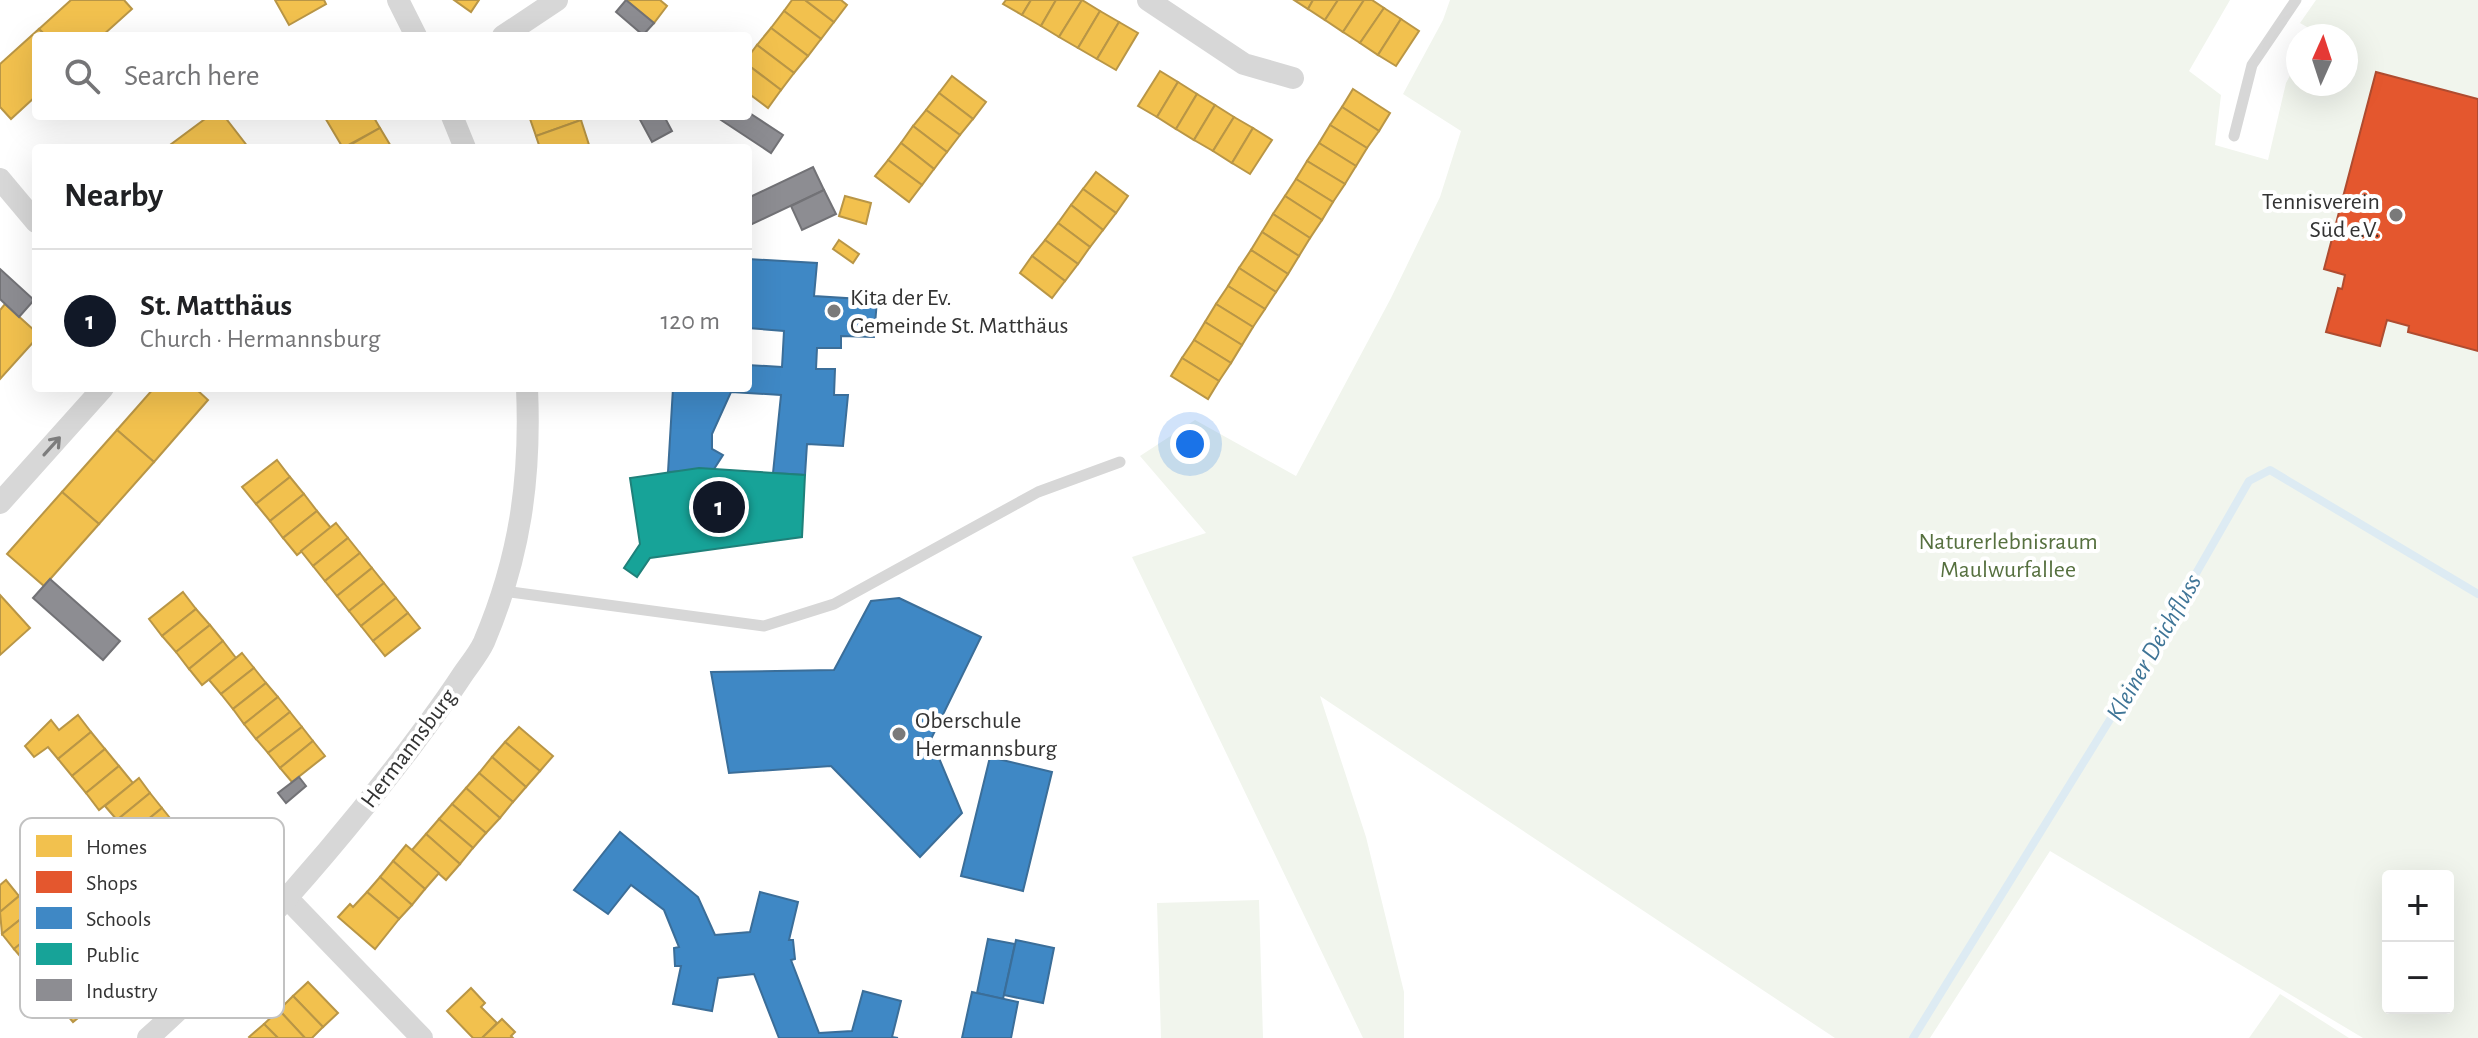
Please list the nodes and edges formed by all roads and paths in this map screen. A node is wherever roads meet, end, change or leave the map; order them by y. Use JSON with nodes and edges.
{"nodes":[{"id":1,"x":398,"y":0,"type":"edge"},
{"id":2,"x":557,"y":0,"type":"edge"},
{"id":3,"x":1148,"y":0,"type":"edge"},
{"id":4,"x":2296,"y":0,"type":"edge"},
{"id":5,"x":414,"y":32,"type":"edge"},
{"id":6,"x":509,"y":32,"type":"edge"},
{"id":7,"x":1293,"y":78,"type":"dead end"},
{"id":8,"x":454,"y":120,"type":"edge"},
{"id":9,"x":2234,"y":136,"type":"dead end"},
{"id":10,"x":463,"y":144,"type":"edge"},
{"id":11,"x":0,"y":179,"type":"edge"},
{"id":12,"x":32,"y":217,"type":"edge"},
{"id":13,"x":99,"y":392,"type":"edge"},
{"id":14,"x":527,"y":392,"type":"edge"},
{"id":15,"x":1120,"y":462,"type":"dead end"},
{"id":16,"x":0,"y":503,"type":"edge"},
{"id":17,"x":503,"y":591,"type":"junction"},
{"id":18,"x":287,"y":898,"type":"junction"},
{"id":19,"x":284,"y":901,"type":"edge"},
{"id":20,"x":168,"y":1018,"type":"edge"},
{"id":21,"x":148,"y":1038,"type":"edge"},
{"id":22,"x":422,"y":1038,"type":"edge"}],
"edges":[{"from":1,"to":5,"type":"street"},
{"from":2,"to":6,"type":"street"},
{"from":3,"to":7,"type":"street"},
{"from":4,"to":9,"type":"lane"},
{"from":8,"to":10,"type":"street"},
{"from":11,"to":12,"type":"street"},
{"from":16,"to":13,"type":"street","one_way":true},
{"from":14,"to":17,"type":"street","name":"Hermannsburg"},
{"from":15,"to":17,"type":"lane"},
{"from":17,"to":18,"type":"street","name":"Hermannsburg"},
{"from":18,"to":19,"type":"street","name":"Hermannsburg"},
{"from":18,"to":22,"type":"street"},
{"from":20,"to":21,"type":"street","name":"Hermannsburg"}]}
